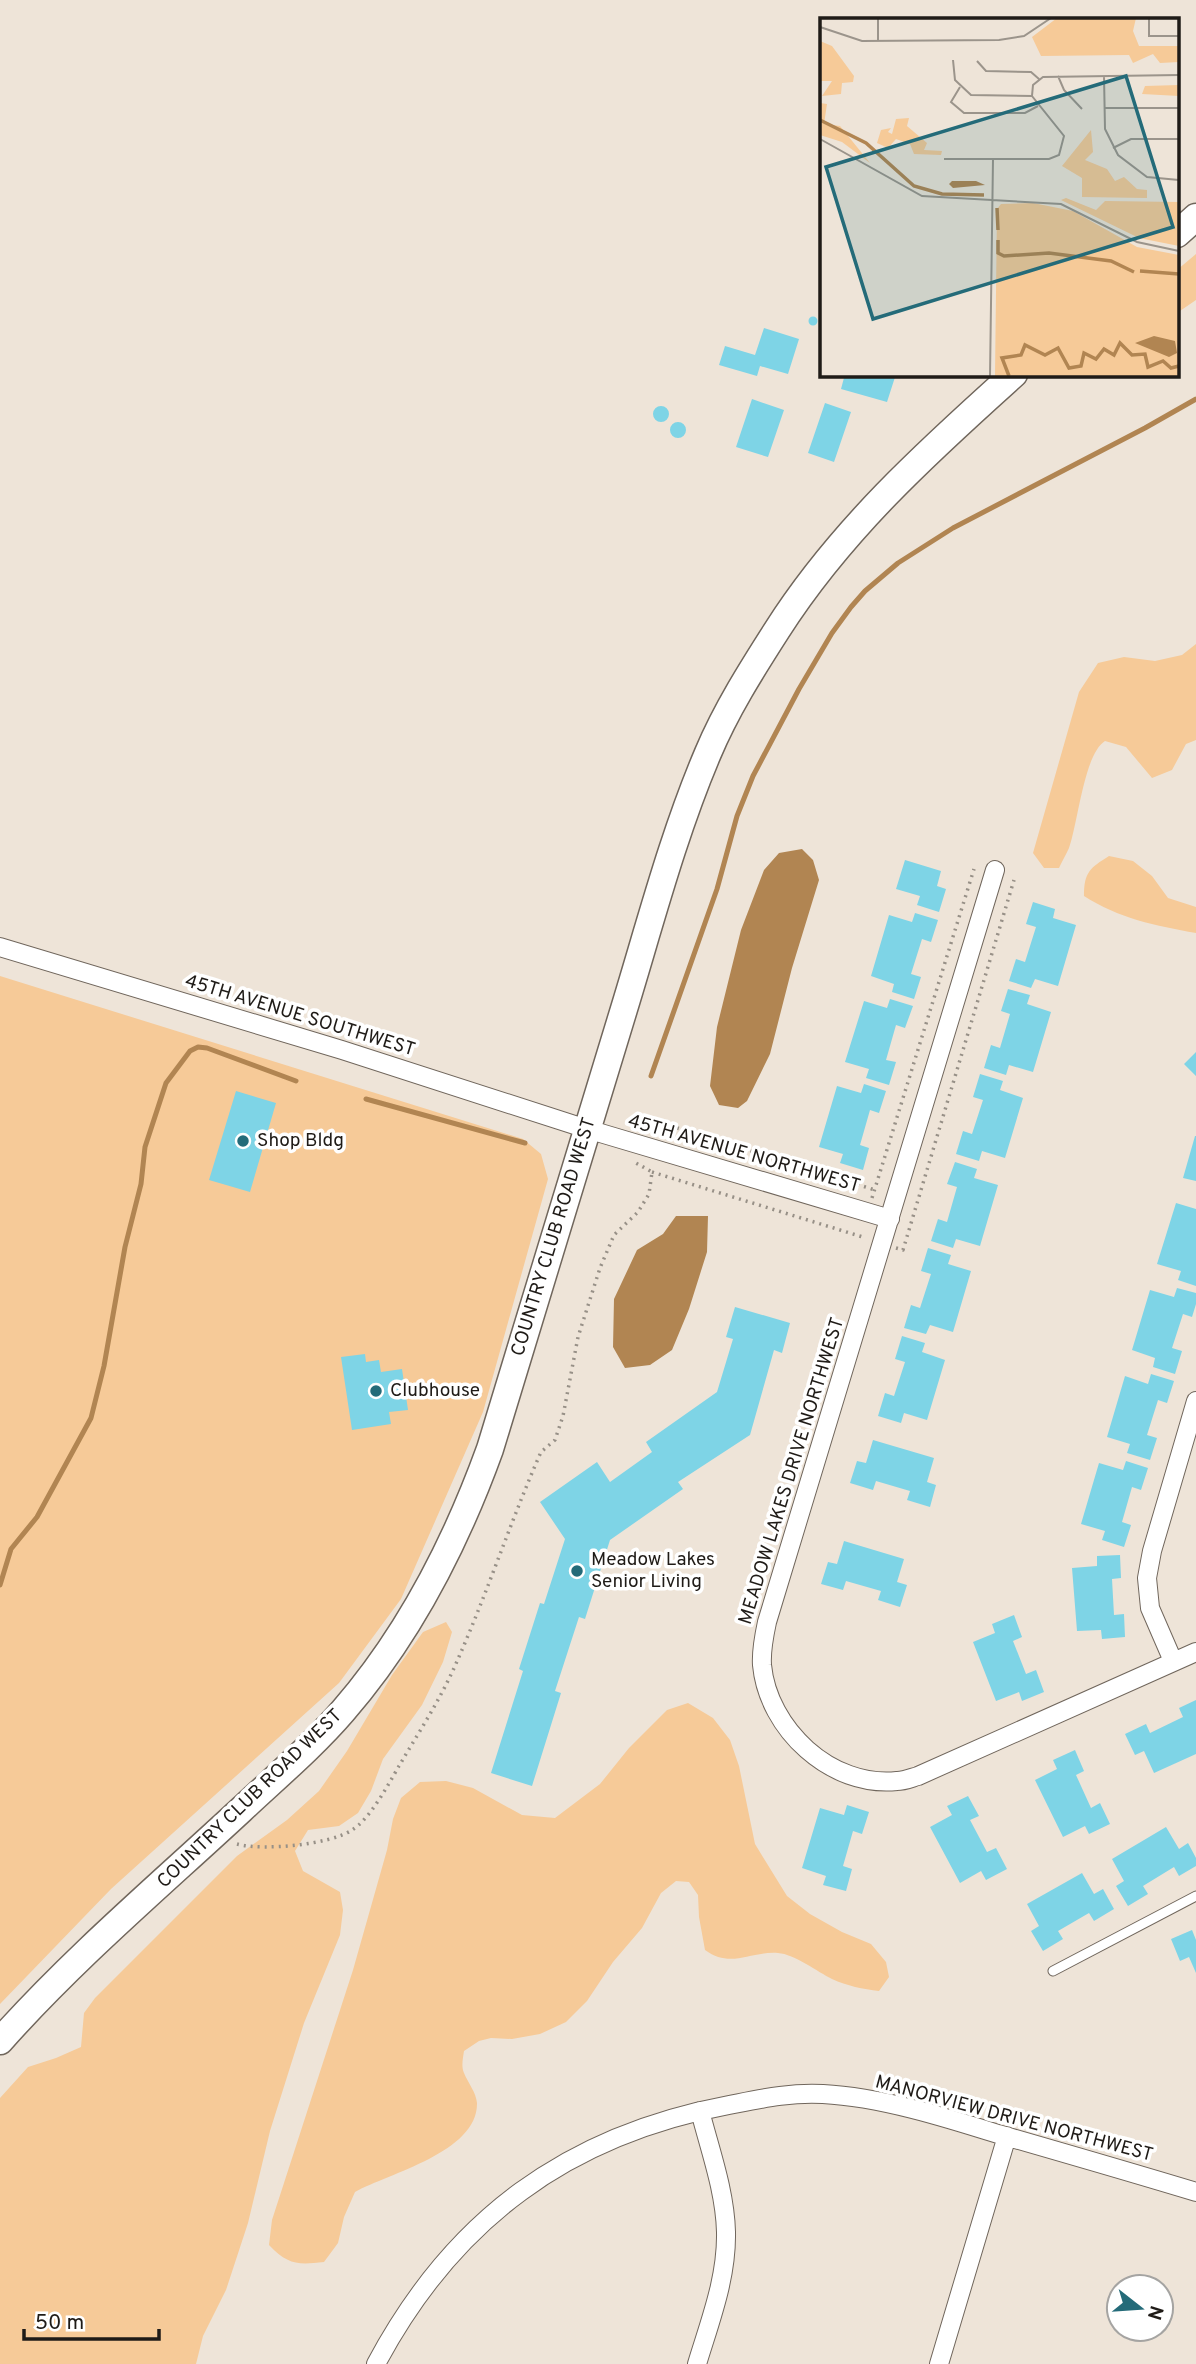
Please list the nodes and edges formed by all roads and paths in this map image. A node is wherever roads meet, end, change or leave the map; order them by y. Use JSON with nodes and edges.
{"nodes":[{"id":1,"x":1196,"y":217,"type":"edge"},
{"id":2,"x":1178,"y":233,"type":"edge"},
{"id":3,"x":1012,"y":376,"type":"edge"},
{"id":4,"x":974,"y":869,"type":"dead end"},
{"id":5,"x":995,"y":870,"type":"dead end"},
{"id":6,"x":1014,"y":880,"type":"dead end"},
{"id":7,"x":0,"y":947,"type":"edge"},
{"id":8,"x":587,"y":1129,"type":"junction"},
{"id":9,"x":634,"y":1143,"type":"junction"},
{"id":10,"x":652,"y":1172,"type":"junction"},
{"id":11,"x":890,"y":1219,"type":"junction"},
{"id":12,"x":860,"y":1237,"type":"dead end"},
{"id":13,"x":903,"y":1250,"type":"dead end"},
{"id":14,"x":1196,"y":1401,"type":"edge"},
{"id":15,"x":1196,"y":1652,"type":"edge"},
{"id":16,"x":1174,"y":1661,"type":"junction"},
{"id":17,"x":211,"y":1838,"type":"junction"},
{"id":18,"x":1196,"y":1896,"type":"edge"},
{"id":19,"x":1053,"y":1972,"type":"dead end"},
{"id":20,"x":0,"y":2041,"type":"edge"},
{"id":21,"x":700,"y":2110,"type":"junction"},
{"id":22,"x":1007,"y":2136,"type":"junction"},
{"id":23,"x":1196,"y":2192,"type":"edge"},
{"id":24,"x":376,"y":2364,"type":"edge"},
{"id":25,"x":697,"y":2364,"type":"edge"},
{"id":26,"x":939,"y":2364,"type":"edge"}],
"edges":[{"from":1,"to":2,"type":"main road"},
{"from":3,"to":8,"type":"main road","name":"COUNTRY CLUB ROAD WEST"},
{"from":4,"to":9,"type":"path"},
{"from":5,"to":11,"type":"street","name":"MEADOW LAKES DRIVE NORTHWEST"},
{"from":6,"to":13,"type":"path"},
{"from":7,"to":8,"type":"street","name":"45TH AVENUE SOUTHWEST"},
{"from":8,"to":9,"type":"street","name":"45TH AVENUE NORTHWEST"},
{"from":8,"to":17,"type":"main road","name":"COUNTRY CLUB ROAD WEST"},
{"from":9,"to":10,"type":"path"},
{"from":9,"to":11,"type":"street","name":"45TH AVENUE NORTHWEST"},
{"from":10,"to":12,"type":"path"},
{"from":10,"to":17,"type":"path"},
{"from":11,"to":16,"type":"street","name":"MEADOW LAKES DRIVE NORTHWEST"},
{"from":14,"to":16,"type":"street"},
{"from":15,"to":16,"type":"street","name":"MEADOW LAKES DRIVE NORTHWEST"},
{"from":17,"to":20,"type":"main road","name":"COUNTRY CLUB ROAD WEST"},
{"from":18,"to":19,"type":"lane"},
{"from":21,"to":22,"type":"street","name":"MANORVIEW DRIVE NORTHWEST"},
{"from":21,"to":24,"type":"street","name":"MANORVIEW DRIVE NORTHWEST"},
{"from":21,"to":25,"type":"street"},
{"from":22,"to":23,"type":"street","name":"MANORVIEW DRIVE NORTHWEST"},
{"from":22,"to":26,"type":"street"}]}
